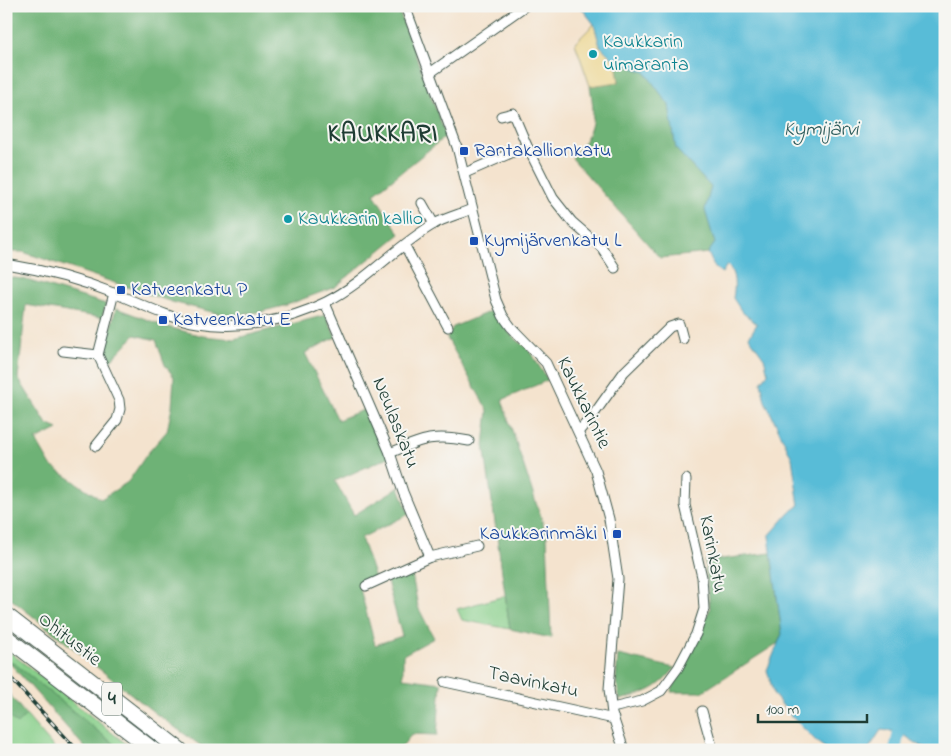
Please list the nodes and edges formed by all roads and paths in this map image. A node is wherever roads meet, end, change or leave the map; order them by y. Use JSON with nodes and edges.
{"nodes":[{"id":1,"x":405,"y":6,"type":"edge"},
{"id":2,"x":525,"y":6,"type":"edge"},
{"id":3,"x":430,"y":74,"type":"junction"},
{"id":4,"x":501,"y":116,"type":"dead end"},
{"id":5,"x":527,"y":146,"type":"junction"},
{"id":6,"x":465,"y":173,"type":"junction"},
{"id":7,"x":422,"y":203,"type":"dead end"},
{"id":8,"x":472,"y":209,"type":"junction"},
{"id":9,"x":434,"y":224,"type":"junction"},
{"id":10,"x":405,"y":246,"type":"junction"},
{"id":11,"x":6,"y":264,"type":"edge"},
{"id":12,"x":615,"y":268,"type":"dead end"},
{"id":13,"x":114,"y":293,"type":"junction"},
{"id":14,"x":325,"y":303,"type":"junction"},
{"id":15,"x":448,"y":327,"type":"dead end"},
{"id":16,"x":683,"y":339,"type":"dead end"},
{"id":17,"x":64,"y":351,"type":"dead end"},
{"id":18,"x":98,"y":355,"type":"junction"},
{"id":19,"x":579,"y":431,"type":"junction"},
{"id":20,"x":469,"y":440,"type":"dead end"},
{"id":21,"x":96,"y":446,"type":"dead end"},
{"id":22,"x":390,"y":453,"type":"junction"},
{"id":23,"x":686,"y":478,"type":"dead end"},
{"id":24,"x":477,"y":546,"type":"dead end"},
{"id":25,"x":430,"y":557,"type":"junction"},
{"id":26,"x":366,"y":586,"type":"dead end"},
{"id":27,"x":6,"y":615,"type":"edge"},
{"id":28,"x":6,"y":637,"type":"edge"},
{"id":29,"x":445,"y":682,"type":"dead end"},
{"id":30,"x":612,"y":708,"type":"junction"},
{"id":31,"x":702,"y":711,"type":"dead end"},
{"id":32,"x":614,"y":718,"type":"junction"},
{"id":33,"x":154,"y":750,"type":"edge"},
{"id":34,"x":180,"y":750,"type":"edge"},
{"id":35,"x":624,"y":750,"type":"edge"},
{"id":36,"x":713,"y":750,"type":"edge"}],
"edges":[{"from":1,"to":3,"type":"street","name":"Kaukkarintie"},
{"from":2,"to":3,"type":"street"},
{"from":3,"to":6,"type":"street","name":"Kaukkarintie"},
{"from":4,"to":5,"type":"street"},
{"from":5,"to":6,"type":"street"},
{"from":5,"to":12,"type":"street"},
{"from":6,"to":8,"type":"street","name":"Kaukkarintie"},
{"from":7,"to":9,"type":"street"},
{"from":8,"to":9,"type":"street"},
{"from":8,"to":19,"type":"street","name":"Kaukkarintie"},
{"from":9,"to":10,"type":"street"},
{"from":10,"to":14,"type":"street"},
{"from":10,"to":15,"type":"street"},
{"from":11,"to":13,"type":"street"},
{"from":13,"to":14,"type":"street"},
{"from":13,"to":18,"type":"street"},
{"from":14,"to":22,"type":"street","name":"Neulaskatu"},
{"from":16,"to":19,"type":"street"},
{"from":17,"to":18,"type":"street"},
{"from":18,"to":21,"type":"street"},
{"from":19,"to":30,"type":"street","name":"Kaukkarintie"},
{"from":20,"to":22,"type":"street"},
{"from":22,"to":25,"type":"street","name":"Neulaskatu"},
{"from":23,"to":30,"type":"street","name":"Karinkatu"},
{"from":24,"to":25,"type":"street"},
{"from":25,"to":26,"type":"street"},
{"from":27,"to":34,"type":"highway","name":"Ohitustie","number":"4"},
{"from":28,"to":33,"type":"highway","name":"Ohitustie","number":"4"},
{"from":29,"to":32,"type":"street","name":"Taavinkatu"},
{"from":30,"to":32,"type":"street","name":"Kaukkarintie"},
{"from":31,"to":36,"type":"street"},
{"from":32,"to":35,"type":"street","name":"Kaukkarintie"}]}
